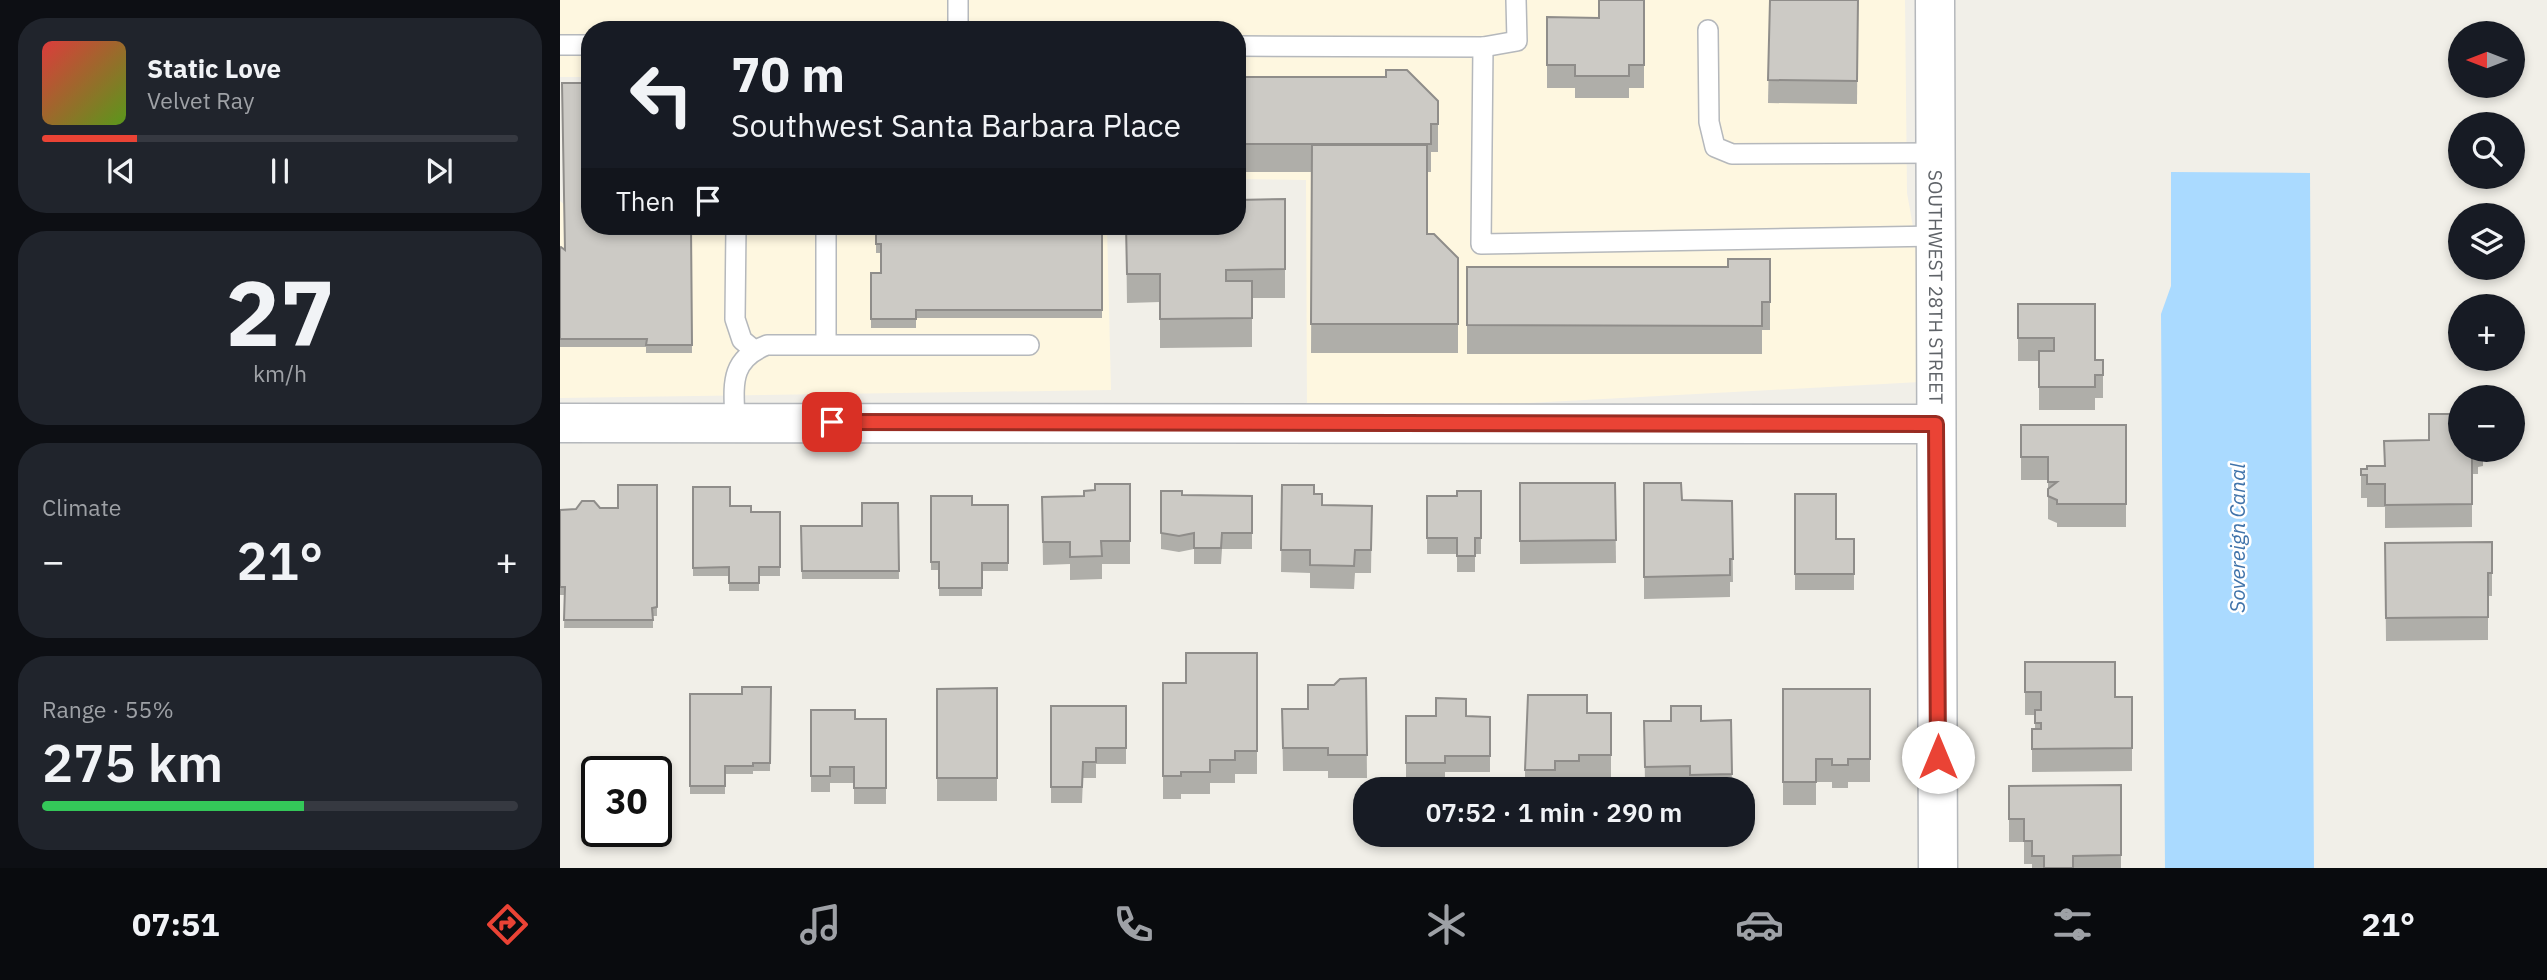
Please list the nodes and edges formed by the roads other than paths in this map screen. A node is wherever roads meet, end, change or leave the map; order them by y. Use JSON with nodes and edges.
{"nodes":[{"id":1,"x":958,"y":0,"type":"edge"},
{"id":2,"x":1517,"y":0,"type":"edge"},
{"id":3,"x":1935,"y":0,"type":"edge"},
{"id":4,"x":958,"y":21,"type":"edge"},
{"id":5,"x":1708,"y":30,"type":"dead end"},
{"id":6,"x":560,"y":45,"type":"edge"},
{"id":7,"x":581,"y":45,"type":"edge"},
{"id":8,"x":1246,"y":46,"type":"edge"},
{"id":9,"x":1483,"y":47,"type":"junction"},
{"id":10,"x":1936,"y":153,"type":"junction"},
{"id":11,"x":736,"y":235,"type":"edge"},
{"id":12,"x":826,"y":235,"type":"edge"},
{"id":13,"x":1937,"y":236,"type":"junction"},
{"id":14,"x":826,"y":344,"type":"junction"},
{"id":15,"x":1029,"y":345,"type":"dead end"},
{"id":16,"x":754,"y":350,"type":"junction"},
{"id":17,"x":735,"y":422,"type":"junction"},
{"id":18,"x":560,"y":423,"type":"edge"},
{"id":19,"x":1936,"y":424,"type":"junction"},
{"id":20,"x":1938,"y":868,"type":"edge"}],
"edges":[{"from":1,"to":4,"type":"lane"},
{"from":2,"to":9,"type":"lane"},
{"from":3,"to":10,"type":"street","name":"SOUTHWEST 28TH STREET"},
{"from":5,"to":10,"type":"lane"},
{"from":6,"to":7,"type":"lane"},
{"from":8,"to":9,"type":"lane"},
{"from":9,"to":13,"type":"lane"},
{"from":10,"to":13,"type":"street","name":"SOUTHWEST 28TH STREET"},
{"from":11,"to":16,"type":"lane"},
{"from":12,"to":14,"type":"lane"},
{"from":13,"to":19,"type":"street","name":"SOUTHWEST 28TH STREET"},
{"from":14,"to":15,"type":"lane"},
{"from":14,"to":16,"type":"lane"},
{"from":16,"to":17,"type":"lane"},
{"from":17,"to":18,"type":"street"},
{"from":17,"to":19,"type":"street"},
{"from":19,"to":20,"type":"street","name":"SOUTHWEST 28TH STREET"}]}
